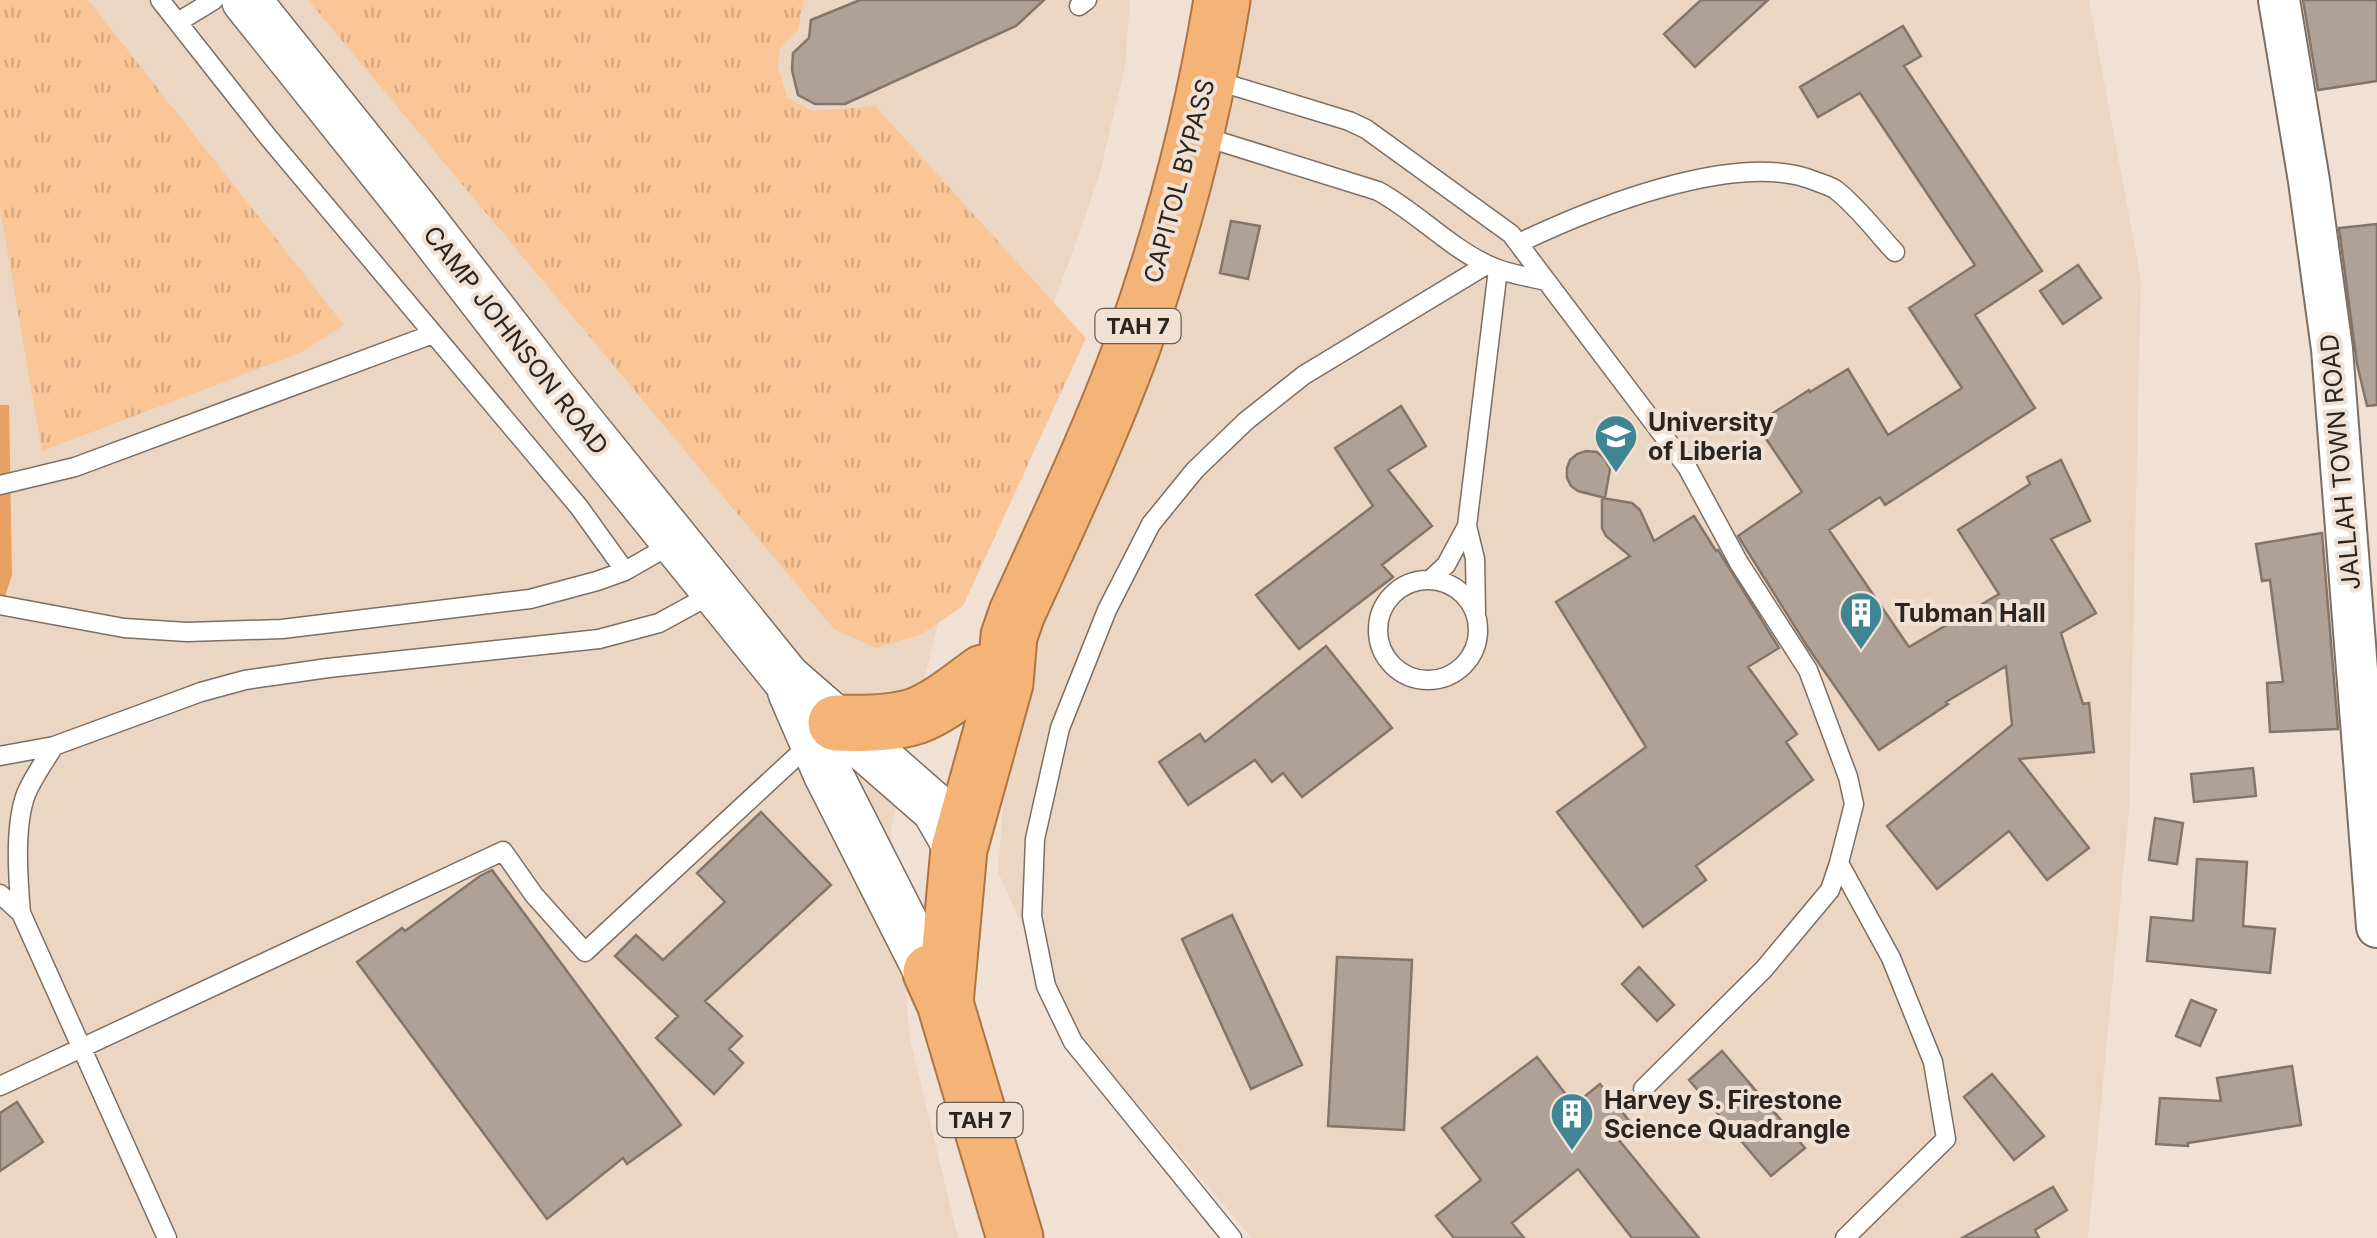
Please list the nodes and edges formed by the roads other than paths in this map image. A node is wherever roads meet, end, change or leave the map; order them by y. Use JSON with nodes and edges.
{"nodes":[{"id":1,"x":160,"y":0,"type":"edge"},
{"id":2,"x":214,"y":0,"type":"edge"},
{"id":3,"x":246,"y":0,"type":"edge"},
{"id":4,"x":1222,"y":0,"type":"edge"},
{"id":5,"x":2279,"y":0,"type":"edge"},
{"id":6,"x":178,"y":22,"type":"junction"},
{"id":7,"x":1208,"y":78,"type":"junction"},
{"id":8,"x":1196,"y":134,"type":"junction"},
{"id":9,"x":1520,"y":242,"type":"junction"},
{"id":10,"x":1895,"y":252,"type":"dead end"},
{"id":11,"x":1492,"y":267,"type":"junction"},
{"id":12,"x":1546,"y":281,"type":"junction"},
{"id":13,"x":433,"y":334,"type":"junction"},
{"id":14,"x":0,"y":485,"type":"edge"},
{"id":15,"x":1467,"y":526,"type":"junction"},
{"id":16,"x":677,"y":542,"type":"junction"},
{"id":17,"x":625,"y":571,"type":"junction"},
{"id":18,"x":1432,"y":579,"type":"junction"},
{"id":19,"x":715,"y":593,"type":"junction"},
{"id":20,"x":0,"y":605,"type":"edge"},
{"id":21,"x":1476,"y":613,"type":"junction"},
{"id":22,"x":996,"y":655,"type":"junction"},
{"id":23,"x":825,"y":732,"type":"junction"},
{"id":24,"x":54,"y":746,"type":"junction"},
{"id":25,"x":0,"y":756,"type":"edge"},
{"id":26,"x":948,"y":829,"type":"junction"},
{"id":27,"x":1840,"y":863,"type":"junction"},
{"id":28,"x":0,"y":894,"type":"edge"},
{"id":29,"x":22,"y":913,"type":"junction"},
{"id":30,"x":2377,"y":927,"type":"edge"},
{"id":31,"x":938,"y":990,"type":"junction"},
{"id":32,"x":82,"y":1046,"type":"junction"},
{"id":33,"x":0,"y":1086,"type":"edge"},
{"id":34,"x":1642,"y":1088,"type":"dead end"},
{"id":35,"x":168,"y":1238,"type":"edge"},
{"id":36,"x":1014,"y":1238,"type":"edge"},
{"id":37,"x":1232,"y":1238,"type":"edge"},
{"id":38,"x":1845,"y":1238,"type":"edge"}],
"edges":[{"from":1,"to":6,"type":"lane"},
{"from":2,"to":6,"type":"lane"},
{"from":3,"to":16,"type":"main road","name":"CAMP JOHNSON ROAD"},
{"from":4,"to":7,"type":"highway","name":"CAPITOL BYPASS","number":"TAH 7"},
{"from":5,"to":30,"type":"street","name":"JALLAH TOWN ROAD"},
{"from":6,"to":13,"type":"lane"},
{"from":7,"to":8,"type":"highway","name":"CAPITOL BYPASS","number":"TAH 7"},
{"from":7,"to":9,"type":"lane"},
{"from":8,"to":11,"type":"lane"},
{"from":8,"to":22,"type":"highway","name":"CAPITOL BYPASS","number":"TAH 7"},
{"from":9,"to":10,"type":"lane"},
{"from":9,"to":12,"type":"lane"},
{"from":11,"to":12,"type":"lane"},
{"from":11,"to":15,"type":"lane"},
{"from":11,"to":37,"type":"lane"},
{"from":12,"to":27,"type":"lane"},
{"from":13,"to":14,"type":"lane"},
{"from":13,"to":17,"type":"lane"},
{"from":15,"to":18,"type":"lane"},
{"from":15,"to":21,"type":"lane"},
{"from":16,"to":17,"type":"lane"},
{"from":16,"to":19,"type":"main road","name":"CAMP JOHNSON ROAD"},
{"from":17,"to":20,"type":"lane"},
{"from":18,"to":21,"type":"lane"},
{"from":18,"to":21,"type":"lane"},
{"from":19,"to":23,"type":"main road","name":"CAMP JOHNSON ROAD"},
{"from":19,"to":24,"type":"lane"},
{"from":22,"to":23,"type":"highway"},
{"from":22,"to":26,"type":"highway","name":"CAPITOL BYPASS","number":"TAH 7"},
{"from":23,"to":26,"type":"main road","name":"CAMP JOHNSON ROAD"},
{"from":23,"to":31,"type":"main road","name":"CAMP JOHNSON ROAD"},
{"from":23,"to":32,"type":"lane"},
{"from":24,"to":25,"type":"lane"},
{"from":24,"to":29,"type":"lane"},
{"from":26,"to":31,"type":"highway","name":"CAPITOL BYPASS","number":"TAH 7"},
{"from":27,"to":34,"type":"lane"},
{"from":27,"to":38,"type":"lane"},
{"from":28,"to":29,"type":"lane"},
{"from":29,"to":32,"type":"lane"},
{"from":31,"to":36,"type":"highway","number":"TAH 7"},
{"from":32,"to":33,"type":"lane"},
{"from":32,"to":35,"type":"lane"}]}
